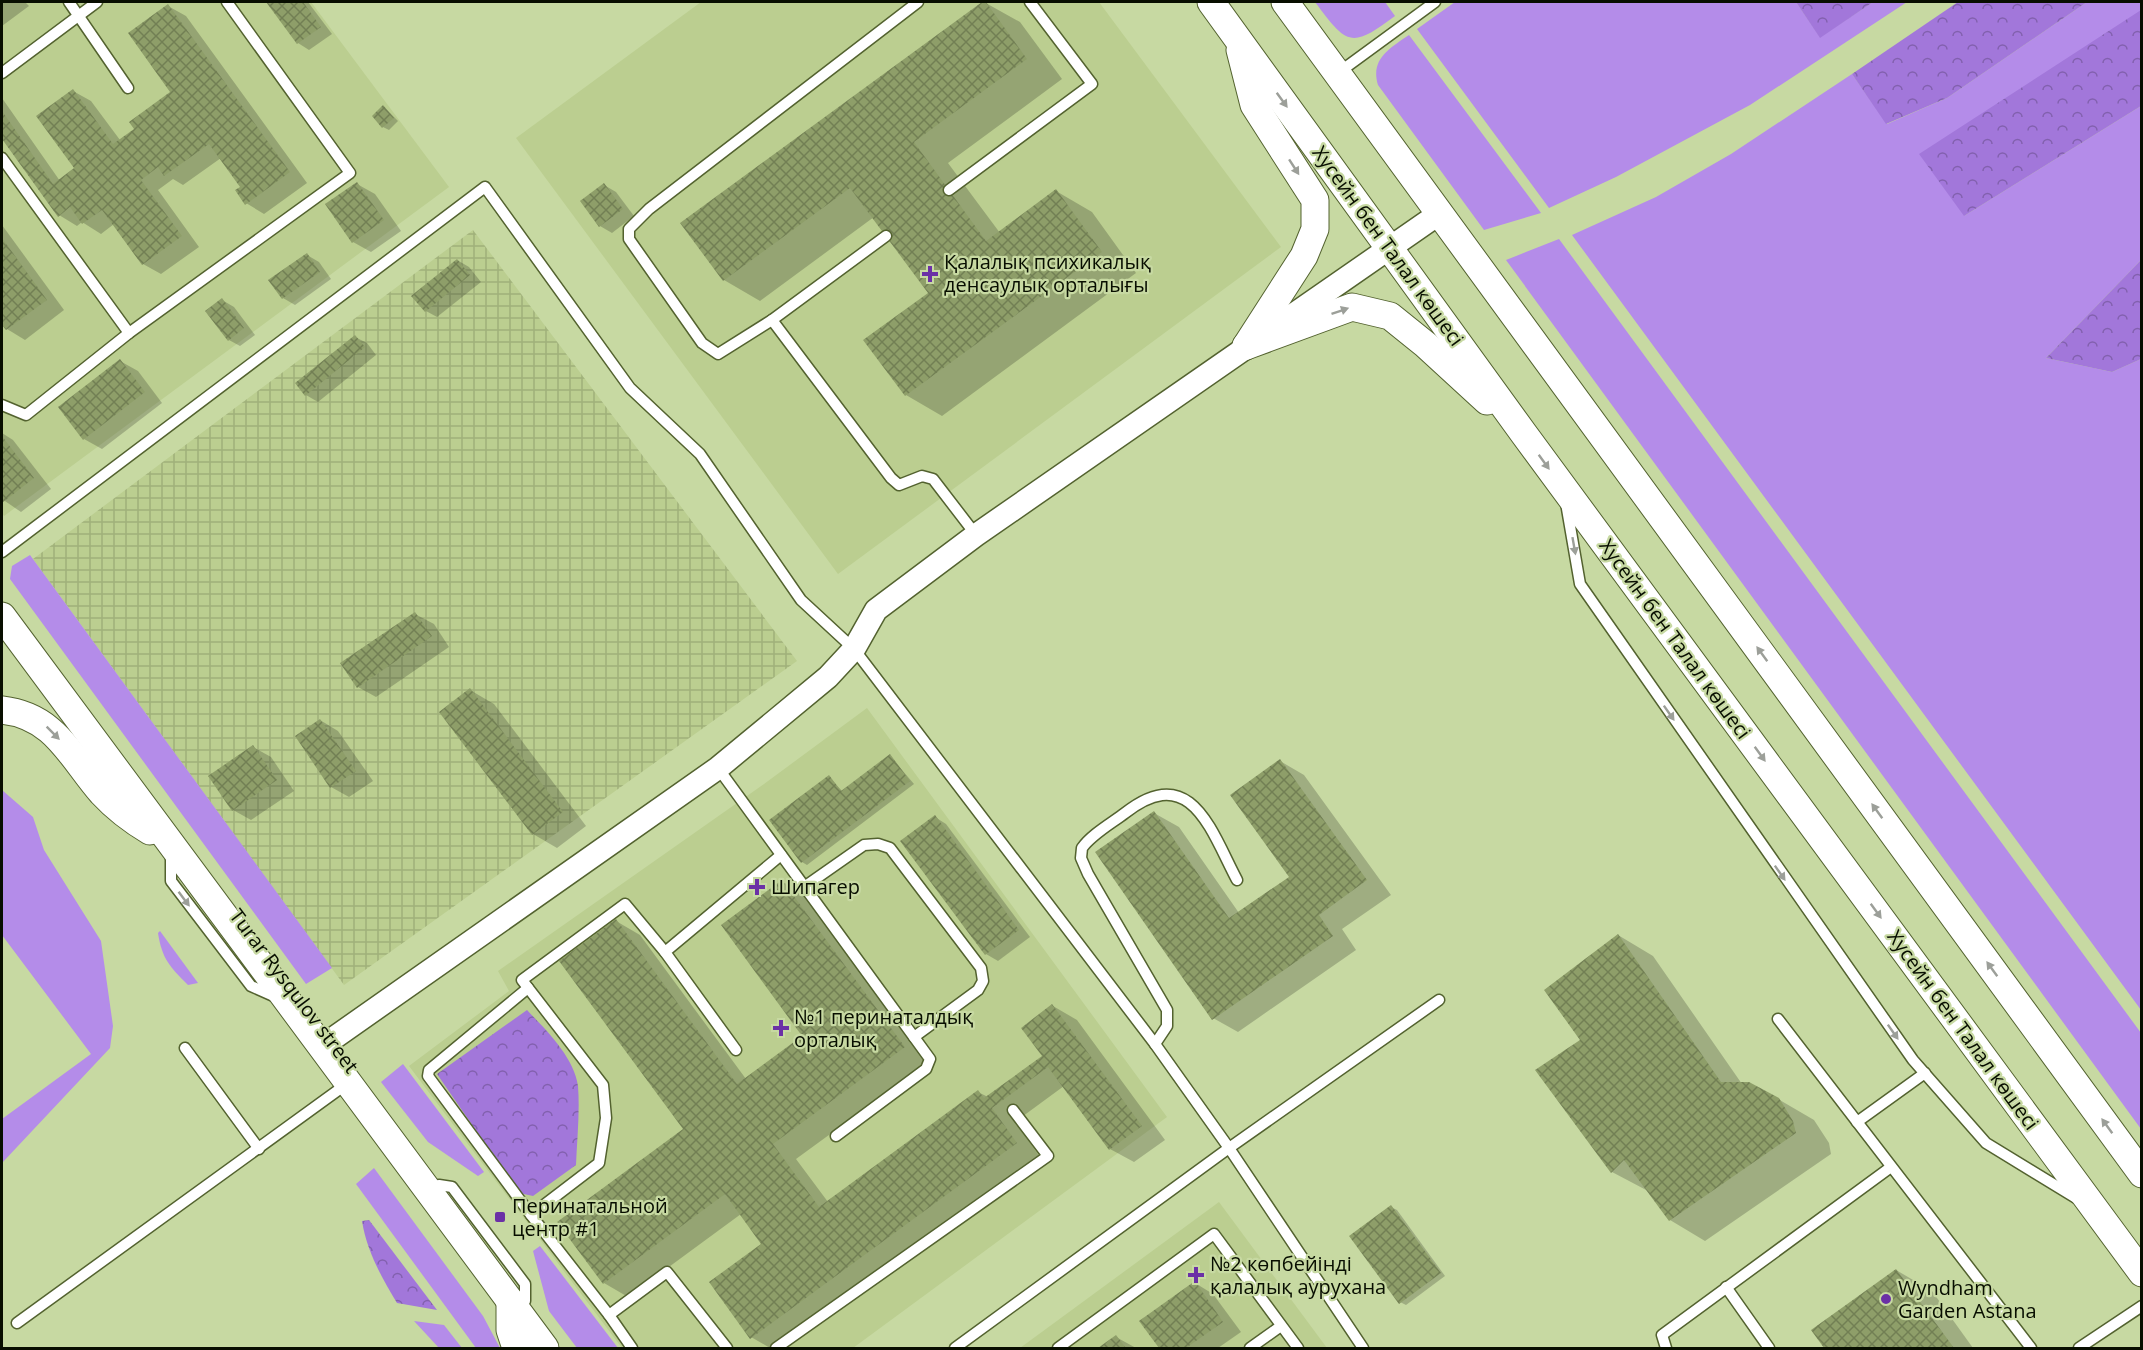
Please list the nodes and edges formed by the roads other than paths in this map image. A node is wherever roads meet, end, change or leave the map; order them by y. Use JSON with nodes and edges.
{"nodes":[{"id":1,"x":69,"y":2,"type":"edge"},
{"id":2,"x":97,"y":2,"type":"edge"},
{"id":3,"x":227,"y":2,"type":"edge"},
{"id":4,"x":918,"y":2,"type":"edge"},
{"id":5,"x":1030,"y":2,"type":"edge"},
{"id":6,"x":1211,"y":2,"type":"edge"},
{"id":7,"x":1285,"y":2,"type":"edge"},
{"id":8,"x":1435,"y":2,"type":"edge"},
{"id":9,"x":78,"y":15,"type":"junction"},
{"id":10,"x":1238,"y":38,"type":"junction"},
{"id":11,"x":2,"y":72,"type":"edge"},
{"id":12,"x":1338,"y":73,"type":"junction"},
{"id":13,"x":128,"y":88,"type":"dead end"},
{"id":14,"x":2,"y":158,"type":"edge"},
{"id":15,"x":949,"y":190,"type":"dead end"},
{"id":16,"x":1440,"y":213,"type":"junction"},
{"id":17,"x":886,"y":236,"type":"dead end"},
{"id":18,"x":1390,"y":247,"type":"junction"},
{"id":19,"x":772,"y":320,"type":"junction"},
{"id":20,"x":129,"y":333,"type":"junction"},
{"id":21,"x":1246,"y":346,"type":"junction"},
{"id":22,"x":2,"y":405,"type":"edge"},
{"id":23,"x":1524,"y":434,"type":"junction"},
{"id":24,"x":1564,"y":488,"type":"junction"},
{"id":25,"x":976,"y":535,"type":"junction"},
{"id":26,"x":2,"y":552,"type":"edge"},
{"id":27,"x":2,"y":616,"type":"edge"},
{"id":28,"x":10,"y":647,"type":"edge"},
{"id":29,"x":854,"y":649,"type":"junction"},
{"id":30,"x":2,"y":710,"type":"edge"},
{"id":31,"x":718,"y":768,"type":"junction"},
{"id":32,"x":171,"y":844,"type":"junction"},
{"id":33,"x":781,"y":855,"type":"junction"},
{"id":34,"x":1238,"y":880,"type":"dead end"},
{"id":35,"x":804,"y":887,"type":"junction"},
{"id":36,"x":665,"y":952,"type":"junction"},
{"id":37,"x":528,"y":988,"type":"junction"},
{"id":38,"x":1438,"y":1000,"type":"dead end"},
{"id":39,"x":1778,"y":1019,"type":"dead end"},
{"id":40,"x":914,"y":1036,"type":"junction"},
{"id":41,"x":331,"y":1040,"type":"junction"},
{"id":42,"x":1155,"y":1044,"type":"junction"},
{"id":43,"x":185,"y":1048,"type":"dead end"},
{"id":44,"x":736,"y":1050,"type":"dead end"},
{"id":45,"x":1925,"y":1073,"type":"junction"},
{"id":46,"x":348,"y":1083,"type":"junction"},
{"id":47,"x":1013,"y":1110,"type":"dead end"},
{"id":48,"x":1857,"y":1122,"type":"junction"},
{"id":49,"x":836,"y":1136,"type":"dead end"},
{"id":50,"x":1229,"y":1148,"type":"junction"},
{"id":51,"x":258,"y":1149,"type":"junction"},
{"id":52,"x":1891,"y":1167,"type":"junction"},
{"id":53,"x":2142,"y":1174,"type":"edge"},
{"id":54,"x":2096,"y":1210,"type":"junction"},
{"id":55,"x":531,"y":1215,"type":"junction"},
{"id":56,"x":2142,"y":1273,"type":"edge"},
{"id":57,"x":1726,"y":1287,"type":"junction"},
{"id":58,"x":518,"y":1301,"type":"junction"},
{"id":59,"x":2142,"y":1306,"type":"edge"},
{"id":60,"x":609,"y":1315,"type":"junction"},
{"id":61,"x":17,"y":1323,"type":"dead end"},
{"id":62,"x":1281,"y":1326,"type":"junction"},
{"id":63,"x":516,"y":1348,"type":"edge"},
{"id":64,"x":546,"y":1348,"type":"edge"},
{"id":65,"x":561,"y":1348,"type":"edge"},
{"id":66,"x":632,"y":1348,"type":"edge"},
{"id":67,"x":727,"y":1348,"type":"edge"},
{"id":68,"x":776,"y":1348,"type":"edge"},
{"id":69,"x":955,"y":1348,"type":"edge"},
{"id":70,"x":1058,"y":1348,"type":"edge"},
{"id":71,"x":1250,"y":1348,"type":"edge"},
{"id":72,"x":1298,"y":1348,"type":"edge"},
{"id":73,"x":1363,"y":1348,"type":"edge"},
{"id":74,"x":1666,"y":1348,"type":"edge"},
{"id":75,"x":1769,"y":1348,"type":"edge"},
{"id":76,"x":2031,"y":1348,"type":"edge"},
{"id":77,"x":2079,"y":1348,"type":"edge"}],
"edges":[{"from":1,"to":9,"type":"lane"},
{"from":2,"to":9,"type":"lane"},
{"from":3,"to":20,"type":"lane"},
{"from":4,"to":19,"type":"lane"},
{"from":5,"to":15,"type":"lane"},
{"from":6,"to":10,"type":"street","name":"Хусейн бен Талал көшесі"},
{"from":7,"to":12,"type":"street"},
{"from":8,"to":12,"type":"lane"},
{"from":9,"to":11,"type":"lane"},
{"from":9,"to":13,"type":"lane"},
{"from":10,"to":18,"type":"street","name":"Хусейн бен Талал көшесі","one_way":true},
{"from":10,"to":21,"type":"street","one_way":true},
{"from":12,"to":16,"type":"street"},
{"from":14,"to":20,"type":"lane"},
{"from":16,"to":18,"type":"street"},
{"from":53,"to":16,"type":"street","one_way":true},
{"from":17,"to":19,"type":"lane"},
{"from":18,"to":21,"type":"street"},
{"from":18,"to":23,"type":"street","name":"Хусейн бен Талал көшесі"},
{"from":19,"to":25,"type":"lane"},
{"from":20,"to":22,"type":"lane"},
{"from":21,"to":23,"type":"street","one_way":true},
{"from":21,"to":25,"type":"street"},
{"from":23,"to":24,"type":"street","name":"Хусейн бен Талал көшесі","one_way":true},
{"from":24,"to":45,"type":"lane","one_way":true},
{"from":24,"to":54,"type":"street","name":"Хусейн бен Талал көшесі","one_way":true},
{"from":25,"to":29,"type":"street"},
{"from":26,"to":29,"type":"lane"},
{"from":27,"to":28,"type":"street","name":"Turar Rysqulov street"},
{"from":28,"to":32,"type":"street","name":"Turar Rysqulov street"},
{"from":28,"to":41,"type":"street","name":"Turar Rysqulov street"},
{"from":29,"to":31,"type":"street"},
{"from":29,"to":42,"type":"lane"},
{"from":30,"to":32,"type":"street","one_way":true},
{"from":31,"to":33,"type":"lane"},
{"from":31,"to":41,"type":"street"},
{"from":32,"to":46,"type":"street","name":"Turar Rysqulov street","one_way":true},
{"from":33,"to":35,"type":"lane"},
{"from":33,"to":36,"type":"lane"},
{"from":34,"to":42,"type":"lane"},
{"from":35,"to":40,"type":"lane"},
{"from":35,"to":40,"type":"lane"},
{"from":36,"to":37,"type":"lane"},
{"from":36,"to":44,"type":"lane"},
{"from":37,"to":55,"type":"lane"},
{"from":37,"to":55,"type":"lane"},
{"from":38,"to":50,"type":"lane"},
{"from":39,"to":48,"type":"lane"},
{"from":40,"to":49,"type":"lane"},
{"from":41,"to":58,"type":"street","name":"Turar Rysqulov street"},
{"from":42,"to":50,"type":"lane"},
{"from":43,"to":51,"type":"lane"},
{"from":45,"to":48,"type":"lane"},
{"from":45,"to":54,"type":"lane"},
{"from":46,"to":51,"type":"lane"},
{"from":46,"to":58,"type":"street","name":"Turar Rysqulov street"},
{"from":47,"to":68,"type":"lane"},
{"from":48,"to":52,"type":"lane"},
{"from":50,"to":69,"type":"lane"},
{"from":50,"to":73,"type":"lane"},
{"from":51,"to":61,"type":"lane"},
{"from":52,"to":57,"type":"lane"},
{"from":52,"to":76,"type":"lane"},
{"from":54,"to":56,"type":"street","name":"Хусейн бен Талал көшесі"},
{"from":55,"to":60,"type":"lane"},
{"from":57,"to":74,"type":"lane"},
{"from":57,"to":75,"type":"lane"},
{"from":58,"to":63,"type":"street"},
{"from":58,"to":64,"type":"street","name":"Turar Rysqulov street"},
{"from":58,"to":65,"type":"street","name":"Turar Rysqulov street"},
{"from":59,"to":77,"type":"lane"},
{"from":60,"to":66,"type":"lane"},
{"from":60,"to":67,"type":"lane"},
{"from":62,"to":70,"type":"lane"},
{"from":62,"to":71,"type":"lane"},
{"from":62,"to":72,"type":"lane"}]}
